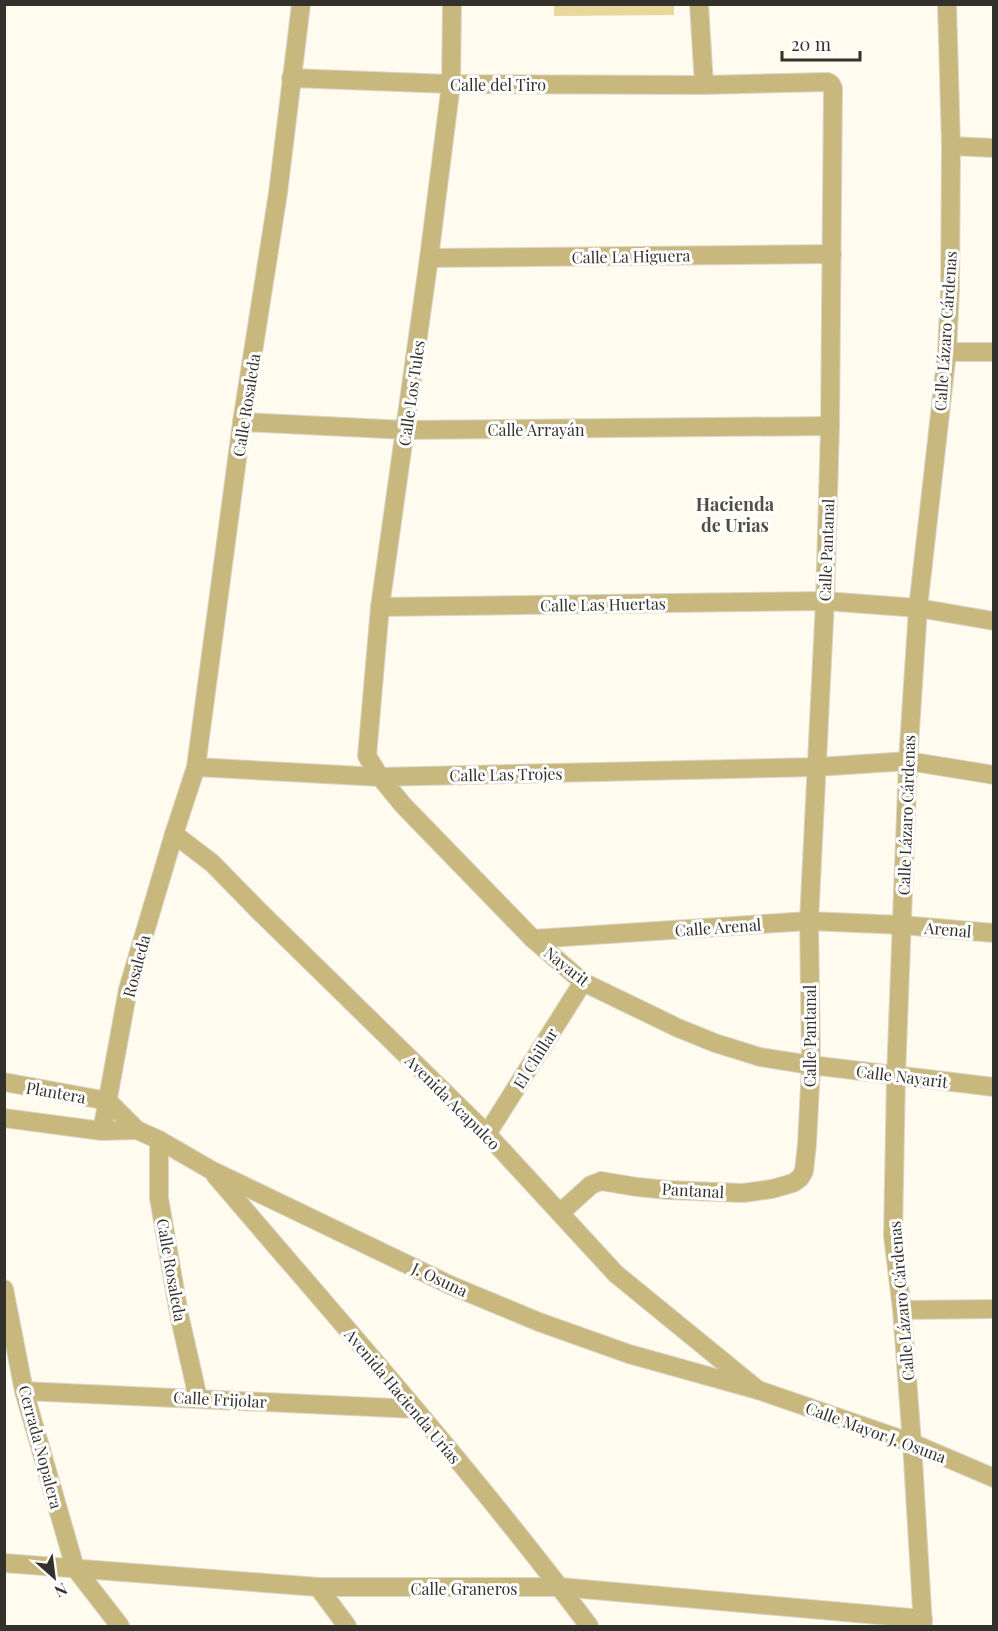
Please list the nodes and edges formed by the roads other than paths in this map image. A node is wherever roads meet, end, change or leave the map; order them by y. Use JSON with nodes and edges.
{"nodes":[{"id":1,"x":301,"y":4,"type":"edge"},
{"id":2,"x":452,"y":4,"type":"edge"},
{"id":3,"x":699,"y":4,"type":"edge"},
{"id":4,"x":947,"y":4,"type":"edge"},
{"id":5,"x":291,"y":78,"type":"junction"},
{"id":6,"x":451,"y":84,"type":"junction"},
{"id":7,"x":704,"y":85,"type":"junction"},
{"id":8,"x":951,"y":146,"type":"junction"},
{"id":9,"x":993,"y":148,"type":"edge"},
{"id":10,"x":832,"y":254,"type":"junction"},
{"id":11,"x":429,"y":258,"type":"junction"},
{"id":12,"x":947,"y":352,"type":"junction"},
{"id":13,"x":993,"y":352,"type":"edge"},
{"id":14,"x":242,"y":422,"type":"junction"},
{"id":15,"x":830,"y":426,"type":"junction"},
{"id":16,"x":406,"y":430,"type":"junction"},
{"id":17,"x":825,"y":601,"type":"junction"},
{"id":18,"x":380,"y":607,"type":"junction"},
{"id":19,"x":918,"y":608,"type":"junction"},
{"id":20,"x":993,"y":621,"type":"edge"},
{"id":21,"x":908,"y":761,"type":"junction"},
{"id":22,"x":817,"y":766,"type":"junction"},
{"id":23,"x":196,"y":767,"type":"junction"},
{"id":24,"x":993,"y":775,"type":"edge"},
{"id":25,"x":380,"y":777,"type":"junction"},
{"id":26,"x":174,"y":834,"type":"junction"},
{"id":27,"x":809,"y":921,"type":"junction"},
{"id":28,"x":902,"y":925,"type":"junction"},
{"id":29,"x":993,"y":933,"type":"edge"},
{"id":30,"x":533,"y":939,"type":"junction"},
{"id":31,"x":583,"y":982,"type":"junction"},
{"id":32,"x":811,"y":1065,"type":"junction"},
{"id":33,"x":897,"y":1076,"type":"junction"},
{"id":34,"x":4,"y":1082,"type":"edge"},
{"id":35,"x":993,"y":1087,"type":"edge"},
{"id":36,"x":108,"y":1101,"type":"junction"},
{"id":37,"x":4,"y":1118,"type":"edge"},
{"id":38,"x":137,"y":1130,"type":"junction"},
{"id":39,"x":102,"y":1131,"type":"junction"},
{"id":40,"x":487,"y":1134,"type":"junction"},
{"id":41,"x":159,"y":1140,"type":"junction"},
{"id":42,"x":807,"y":1144,"type":"joint"},
{"id":43,"x":211,"y":1170,"type":"junction"},
{"id":44,"x":560,"y":1213,"type":"junction"},
{"id":45,"x":4,"y":1289,"type":"edge"},
{"id":46,"x":993,"y":1309,"type":"edge"},
{"id":47,"x":902,"y":1310,"type":"junction"},
{"id":48,"x":758,"y":1390,"type":"junction"},
{"id":49,"x":24,"y":1391,"type":"junction"},
{"id":50,"x":198,"y":1398,"type":"junction"},
{"id":51,"x":415,"y":1408,"type":"junction"},
{"id":52,"x":912,"y":1443,"type":"junction"},
{"id":53,"x":993,"y":1478,"type":"edge"},
{"id":54,"x":4,"y":1563,"type":"edge"},
{"id":55,"x":75,"y":1568,"type":"junction"},
{"id":56,"x":318,"y":1587,"type":"junction"},
{"id":57,"x":560,"y":1587,"type":"junction"},
{"id":58,"x":923,"y":1623,"type":"edge"},
{"id":59,"x":120,"y":1626,"type":"edge"},
{"id":60,"x":347,"y":1626,"type":"edge"},
{"id":61,"x":589,"y":1626,"type":"edge"}],
"edges":[{"from":1,"to":5,"type":"street","name":"Calle Rosaleda"},
{"from":2,"to":6,"type":"street","name":"Calle Los Tules"},
{"from":3,"to":7,"type":"street"},
{"from":4,"to":8,"type":"street","name":"Calle Lázaro Cárdenas"},
{"from":5,"to":6,"type":"street","name":"Calle del Tiro"},
{"from":5,"to":14,"type":"street","name":"Calle Rosaleda"},
{"from":6,"to":7,"type":"street","name":"Calle del Tiro"},
{"from":6,"to":11,"type":"street","name":"Calle Los Tules"},
{"from":7,"to":10,"type":"street","name":"Calle Pantanal"},
{"from":8,"to":9,"type":"street"},
{"from":8,"to":12,"type":"street","name":"Calle Lázaro Cárdenas"},
{"from":10,"to":11,"type":"street","name":"Calle La Higuera"},
{"from":10,"to":15,"type":"street","name":"Calle Pantanal"},
{"from":11,"to":16,"type":"street","name":"Calle Los Tules"},
{"from":12,"to":13,"type":"street"},
{"from":12,"to":19,"type":"street","name":"Calle Lázaro Cárdenas"},
{"from":14,"to":16,"type":"street","name":"Calle Arrayán"},
{"from":14,"to":23,"type":"street","name":"Calle Rosaleda"},
{"from":15,"to":16,"type":"street","name":"Calle Arrayán"},
{"from":15,"to":17,"type":"street","name":"Calle Pantanal"},
{"from":16,"to":18,"type":"street","name":"Calle Los Tules"},
{"from":17,"to":18,"type":"street","name":"Calle Las Huertas"},
{"from":17,"to":19,"type":"street","name":"Calle Las Huertas"},
{"from":17,"to":22,"type":"street","name":"Calle Pantanal"},
{"from":18,"to":25,"type":"street","name":"Calle Los Tules"},
{"from":19,"to":20,"type":"street","name":"Calle Las Huertas"},
{"from":19,"to":21,"type":"street","name":"Calle Lázaro Cárdenas"},
{"from":21,"to":22,"type":"street","name":"Calle Las Trojes"},
{"from":21,"to":24,"type":"street","name":"Calle Las Trojes"},
{"from":21,"to":28,"type":"street","name":"Calle Lázaro Cárdenas"},
{"from":22,"to":25,"type":"street","name":"Calle Las Trojes"},
{"from":22,"to":27,"type":"street","name":"Calle Pantanal"},
{"from":23,"to":25,"type":"street","name":"Calle Las Trojes"},
{"from":23,"to":26,"type":"street","name":"Calle Rosaleda"},
{"from":25,"to":30,"type":"street","name":"Nayarit"},
{"from":26,"to":36,"type":"street","name":"Rosaleda"},
{"from":26,"to":40,"type":"street","name":"Avenida Acapulco"},
{"from":27,"to":28,"type":"street","name":"Calle Arenal"},
{"from":27,"to":30,"type":"street","name":"Calle Arenal"},
{"from":27,"to":32,"type":"street","name":"Calle Pantanal"},
{"from":28,"to":29,"type":"street","name":"Arenal"},
{"from":28,"to":33,"type":"street","name":"Calle Lázaro Cárdenas"},
{"from":30,"to":31,"type":"street","name":"Nayarit"},
{"from":31,"to":32,"type":"street","name":"Nayarit"},
{"from":31,"to":40,"type":"street","name":"El Chillar"},
{"from":32,"to":33,"type":"street","name":"Calle Nayarit"},
{"from":32,"to":42,"type":"street","name":"Calle Pantanal"},
{"from":33,"to":35,"type":"street","name":"Calle Nayarit"},
{"from":33,"to":47,"type":"street","name":"Calle Lázaro Cárdenas"},
{"from":34,"to":36,"type":"street","name":"Plantera"},
{"from":36,"to":38,"type":"street","name":"J. Osuna"},
{"from":36,"to":39,"type":"street","name":"Rosaleda"},
{"from":37,"to":39,"type":"street","name":"Plantera"},
{"from":38,"to":39,"type":"street","name":"J. Osuna"},
{"from":38,"to":41,"type":"street","name":"J. Osuna"},
{"from":40,"to":44,"type":"street","name":"Avenida Acapulco"},
{"from":41,"to":43,"type":"street","name":"J. Osuna"},
{"from":41,"to":50,"type":"street","name":"Calle Rosaleda"},
{"from":42,"to":44,"type":"street","name":"Pantanal"},
{"from":43,"to":48,"type":"street","name":"J. Osuna"},
{"from":43,"to":51,"type":"street","name":"Avenida Hacienda Urías"},
{"from":44,"to":48,"type":"street","name":"Avenida Acapulco"},
{"from":45,"to":49,"type":"street","name":"Cerrada Nopalera"},
{"from":46,"to":47,"type":"street"},
{"from":47,"to":52,"type":"street","name":"Calle Lázaro Cárdenas"},
{"from":48,"to":52,"type":"street","name":"Calle Mayor J. Osuna"},
{"from":49,"to":50,"type":"street","name":"Calle Frijolar"},
{"from":49,"to":55,"type":"street","name":"Cerrada Nopalera"},
{"from":50,"to":51,"type":"street","name":"Calle Frijolar"},
{"from":51,"to":57,"type":"street","name":"Avenida Hacienda Urías"},
{"from":52,"to":53,"type":"street","name":"Calle Mayor J. Osuna"},
{"from":52,"to":58,"type":"street","name":"Calle Lázaro Cárdenas"},
{"from":54,"to":55,"type":"street","name":"Calle Graneros"},
{"from":55,"to":56,"type":"street","name":"Calle Graneros"},
{"from":55,"to":59,"type":"street"},
{"from":56,"to":57,"type":"street","name":"Calle Graneros"},
{"from":56,"to":60,"type":"street"},
{"from":57,"to":58,"type":"street","name":"Calle Graneros"},
{"from":57,"to":61,"type":"street","name":"Avenida Hacienda Urías"}]}
